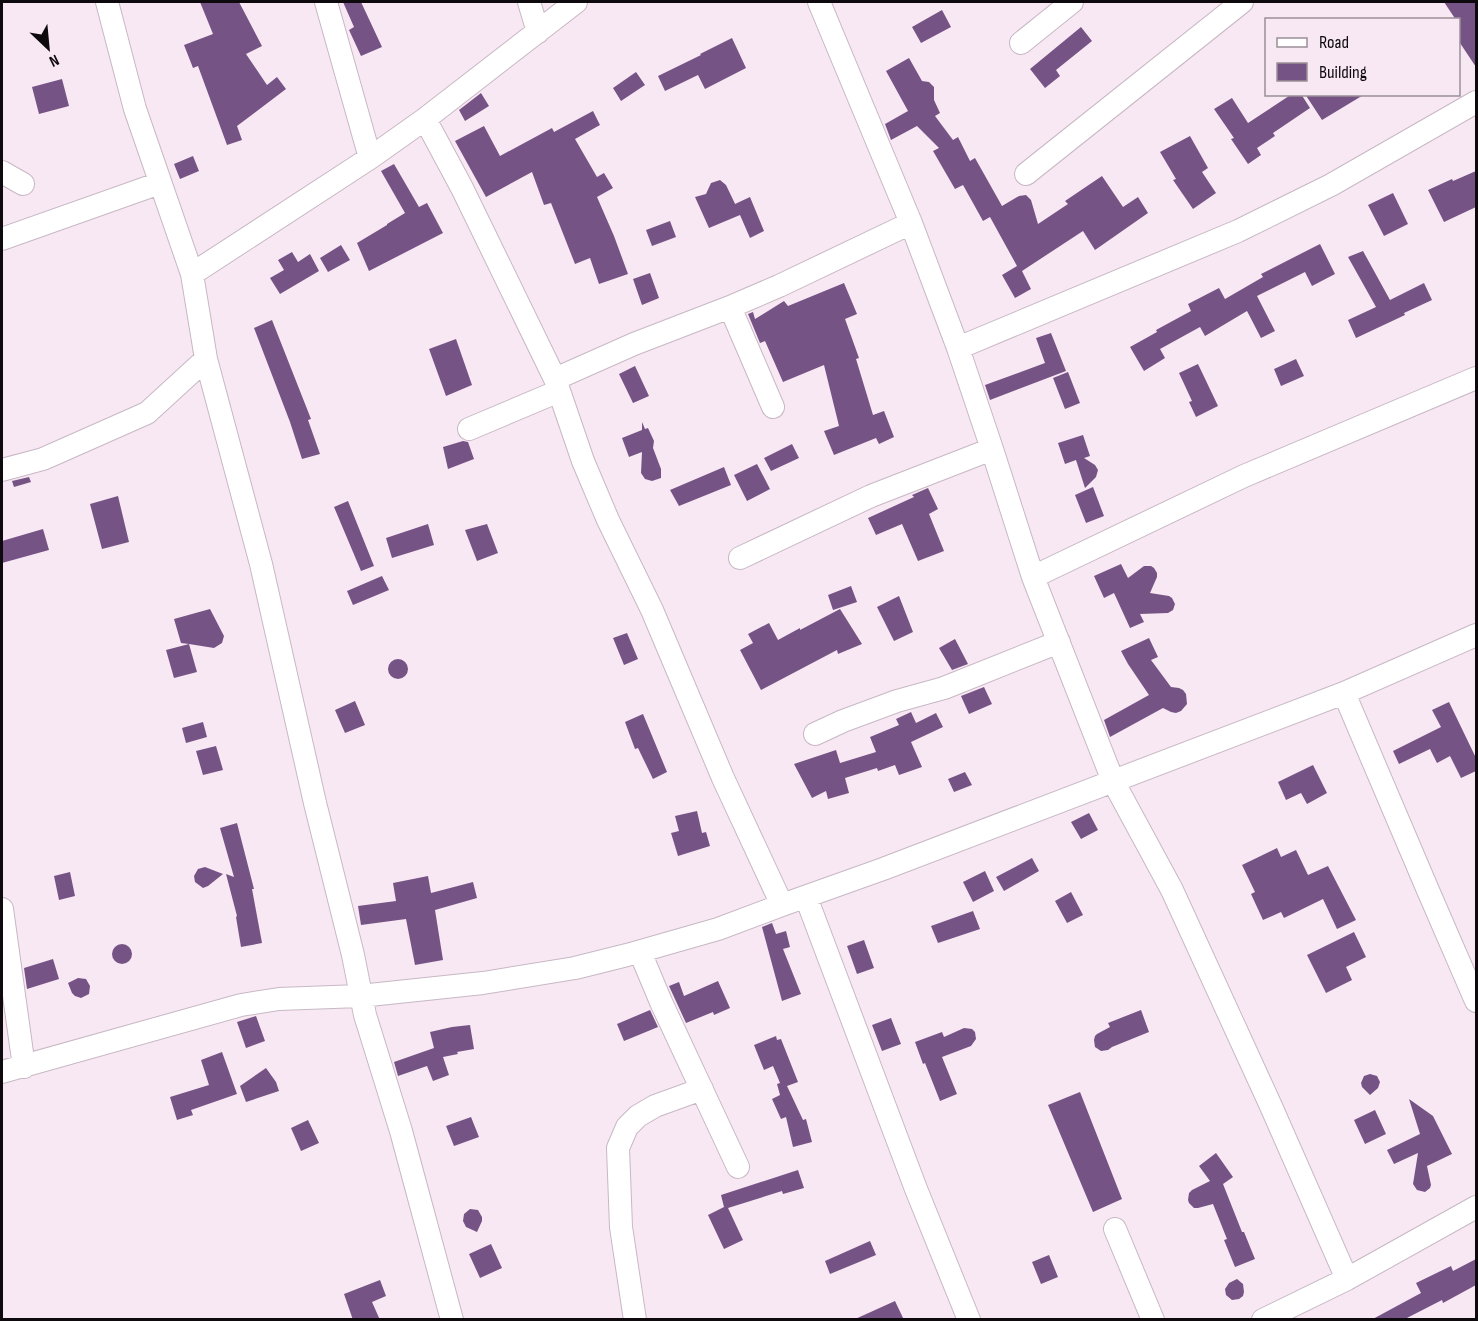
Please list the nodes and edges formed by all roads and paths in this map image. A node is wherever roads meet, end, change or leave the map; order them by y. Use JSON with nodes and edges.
{"nodes":[{"id":1,"x":107,"y":2,"type":"edge"},
{"id":2,"x":326,"y":2,"type":"edge"},
{"id":3,"x":528,"y":2,"type":"edge"},
{"id":4,"x":576,"y":2,"type":"edge"},
{"id":5,"x":819,"y":2,"type":"edge"},
{"id":6,"x":1072,"y":2,"type":"edge"},
{"id":7,"x":1242,"y":2,"type":"edge"},
{"id":8,"x":538,"y":32,"type":"junction"},
{"id":9,"x":1021,"y":43,"type":"dead end"},
{"id":10,"x":1476,"y":102,"type":"edge"},
{"id":11,"x":425,"y":119,"type":"junction"},
{"id":12,"x":370,"y":158,"type":"junction"},
{"id":13,"x":2,"y":172,"type":"edge"},
{"id":14,"x":1026,"y":174,"type":"dead end"},
{"id":15,"x":160,"y":183,"type":"junction"},
{"id":16,"x":23,"y":184,"type":"dead end"},
{"id":17,"x":911,"y":223,"type":"junction"},
{"id":18,"x":2,"y":239,"type":"edge"},
{"id":19,"x":192,"y":274,"type":"junction"},
{"id":20,"x":730,"y":307,"type":"junction"},
{"id":21,"x":958,"y":348,"type":"junction"},
{"id":22,"x":206,"y":359,"type":"junction"},
{"id":23,"x":1476,"y":378,"type":"edge"},
{"id":24,"x":557,"y":385,"type":"junction"},
{"id":25,"x":773,"y":407,"type":"dead end"},
{"id":26,"x":469,"y":429,"type":"dead end"},
{"id":27,"x":992,"y":449,"type":"junction"},
{"id":28,"x":2,"y":470,"type":"edge"},
{"id":29,"x":740,"y":558,"type":"dead end"},
{"id":30,"x":1033,"y":577,"type":"junction"},
{"id":31,"x":1476,"y":635,"type":"edge"},
{"id":32,"x":1059,"y":642,"type":"junction"},
{"id":33,"x":1344,"y":693,"type":"junction"},
{"id":34,"x":814,"y":734,"type":"dead end"},
{"id":35,"x":1113,"y":781,"type":"junction"},
{"id":36,"x":806,"y":897,"type":"junction"},
{"id":37,"x":782,"y":904,"type":"junction"},
{"id":38,"x":2,"y":909,"type":"edge"},
{"id":39,"x":640,"y":951,"type":"junction"},
{"id":40,"x":360,"y":996,"type":"junction"},
{"id":41,"x":1476,"y":1001,"type":"edge"},
{"id":42,"x":24,"y":1067,"type":"junction"},
{"id":43,"x":2,"y":1072,"type":"edge"},
{"id":44,"x":702,"y":1089,"type":"junction"},
{"id":45,"x":738,"y":1167,"type":"dead end"},
{"id":46,"x":1476,"y":1207,"type":"edge"},
{"id":47,"x":1115,"y":1229,"type":"dead end"},
{"id":48,"x":1347,"y":1279,"type":"junction"},
{"id":49,"x":452,"y":1320,"type":"edge"},
{"id":50,"x":635,"y":1320,"type":"edge"},
{"id":51,"x":969,"y":1320,"type":"edge"},
{"id":52,"x":1153,"y":1320,"type":"edge"},
{"id":53,"x":1263,"y":1320,"type":"edge"}],
"edges":[{"from":1,"to":15,"type":"street"},
{"from":2,"to":12,"type":"street"},
{"from":3,"to":8,"type":"street"},
{"from":4,"to":8,"type":"street"},
{"from":5,"to":17,"type":"street"},
{"from":6,"to":9,"type":"street"},
{"from":7,"to":14,"type":"street"},
{"from":8,"to":11,"type":"street"},
{"from":10,"to":21,"type":"street"},
{"from":11,"to":12,"type":"street"},
{"from":11,"to":24,"type":"street"},
{"from":12,"to":19,"type":"street"},
{"from":13,"to":16,"type":"street"},
{"from":15,"to":18,"type":"street"},
{"from":15,"to":19,"type":"street"},
{"from":17,"to":20,"type":"street"},
{"from":17,"to":21,"type":"street"},
{"from":19,"to":22,"type":"street"},
{"from":20,"to":24,"type":"street"},
{"from":20,"to":25,"type":"street"},
{"from":21,"to":27,"type":"street"},
{"from":22,"to":28,"type":"street"},
{"from":22,"to":40,"type":"street"},
{"from":23,"to":30,"type":"street"},
{"from":24,"to":26,"type":"street"},
{"from":24,"to":37,"type":"street"},
{"from":27,"to":29,"type":"street"},
{"from":27,"to":30,"type":"street"},
{"from":30,"to":32,"type":"street"},
{"from":31,"to":33,"type":"street"},
{"from":32,"to":34,"type":"street"},
{"from":32,"to":35,"type":"street"},
{"from":33,"to":35,"type":"street"},
{"from":33,"to":41,"type":"street"},
{"from":35,"to":36,"type":"street"},
{"from":35,"to":48,"type":"street"},
{"from":36,"to":37,"type":"street"},
{"from":36,"to":51,"type":"street"},
{"from":37,"to":39,"type":"street"},
{"from":38,"to":42,"type":"street"},
{"from":39,"to":40,"type":"street"},
{"from":39,"to":44,"type":"street"},
{"from":40,"to":42,"type":"street"},
{"from":40,"to":49,"type":"street"},
{"from":42,"to":43,"type":"street"},
{"from":44,"to":45,"type":"street"},
{"from":44,"to":50,"type":"street"},
{"from":46,"to":48,"type":"street"},
{"from":47,"to":52,"type":"street"},
{"from":48,"to":53,"type":"street"}]}
